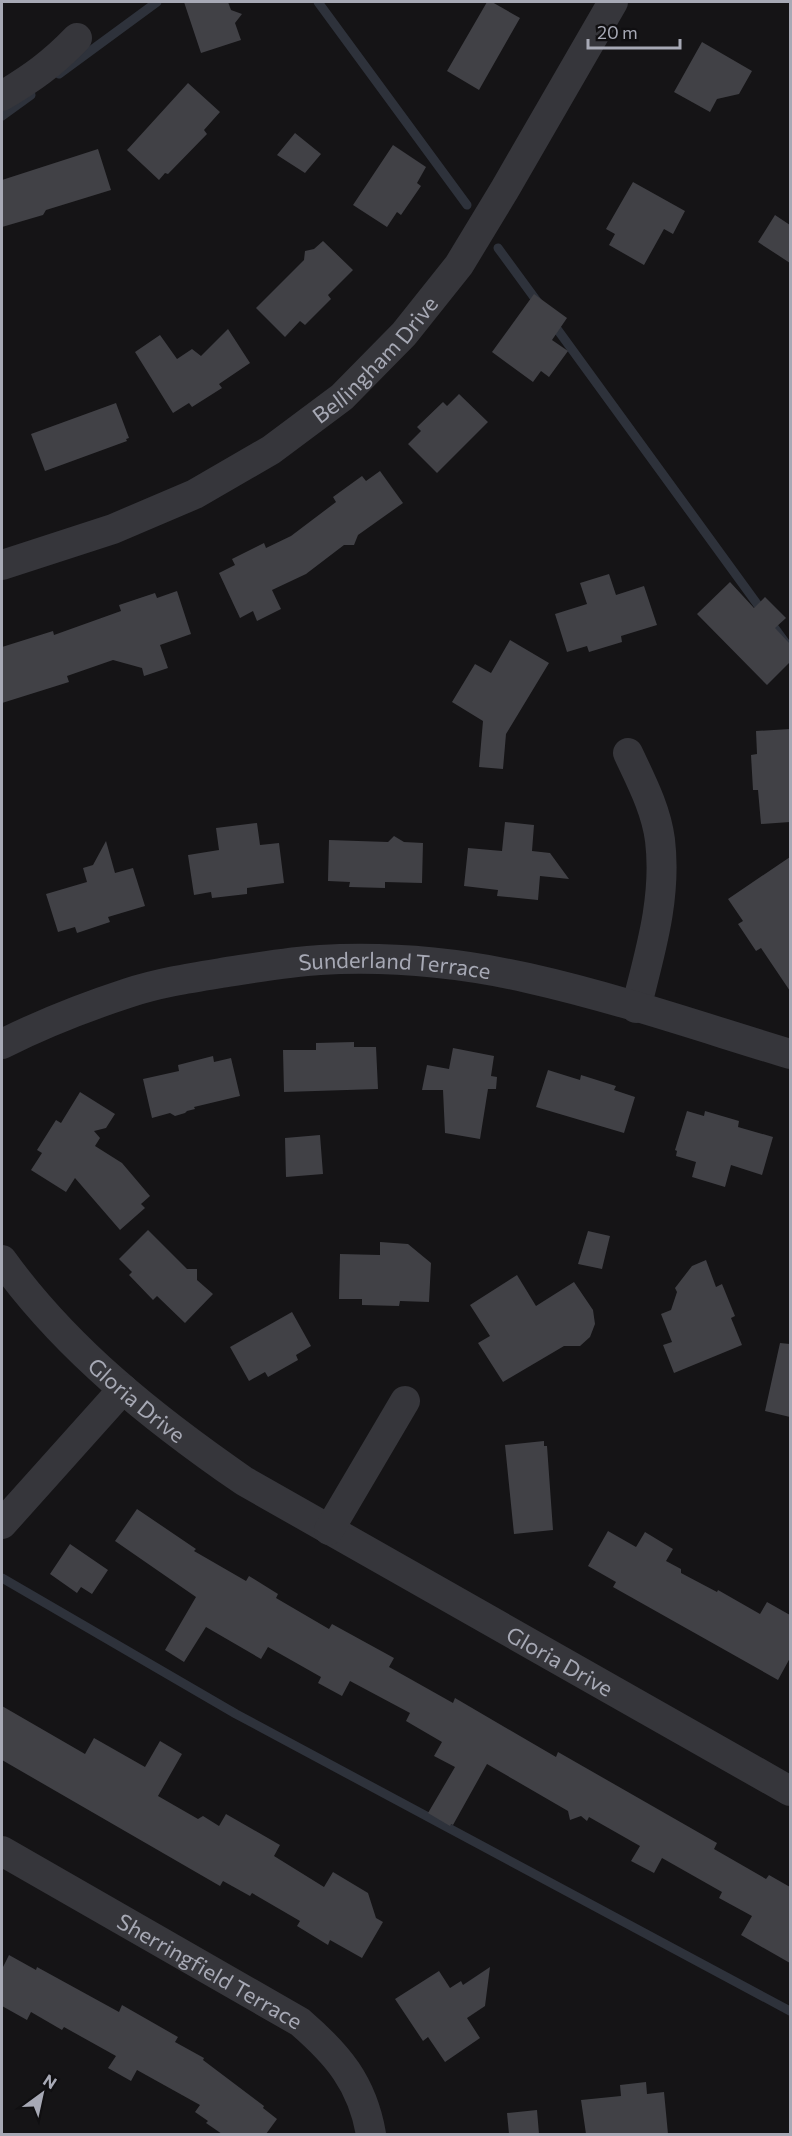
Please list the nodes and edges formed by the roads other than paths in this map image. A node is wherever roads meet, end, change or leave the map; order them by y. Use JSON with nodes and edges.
{"nodes":[{"id":1,"x":613,"y":2,"type":"edge"},
{"id":2,"x":77,"y":38,"type":"dead end"},
{"id":3,"x":2,"y":96,"type":"edge"},
{"id":4,"x":2,"y":565,"type":"edge"},
{"id":5,"x":628,"y":753,"type":"dead end"},
{"id":6,"x":636,"y":1008,"type":"junction"},
{"id":7,"x":2,"y":1044,"type":"edge"},
{"id":8,"x":790,"y":1054,"type":"edge"},
{"id":9,"x":2,"y":1260,"type":"edge"},
{"id":10,"x":123,"y":1389,"type":"junction"},
{"id":11,"x":405,"y":1401,"type":"dead end"},
{"id":12,"x":2,"y":1524,"type":"edge"},
{"id":13,"x":329,"y":1530,"type":"junction"},
{"id":14,"x":790,"y":1791,"type":"edge"},
{"id":15,"x":2,"y":1851,"type":"edge"},
{"id":16,"x":371,"y":2134,"type":"edge"}],
"edges":[{"from":1,"to":4,"type":"street","name":"Bellingham Drive"},
{"from":2,"to":3,"type":"street"},
{"from":5,"to":6,"type":"street"},
{"from":6,"to":7,"type":"street","name":"Sunderland Terrace"},
{"from":6,"to":8,"type":"street","name":"Sunderland Terrace"},
{"from":9,"to":10,"type":"street","name":"Gloria Drive"},
{"from":10,"to":12,"type":"street"},
{"from":10,"to":13,"type":"street","name":"Gloria Drive"},
{"from":11,"to":13,"type":"street"},
{"from":13,"to":14,"type":"street","name":"Gloria Drive"},
{"from":15,"to":16,"type":"street","name":"Sherringfield Terrace"}]}
